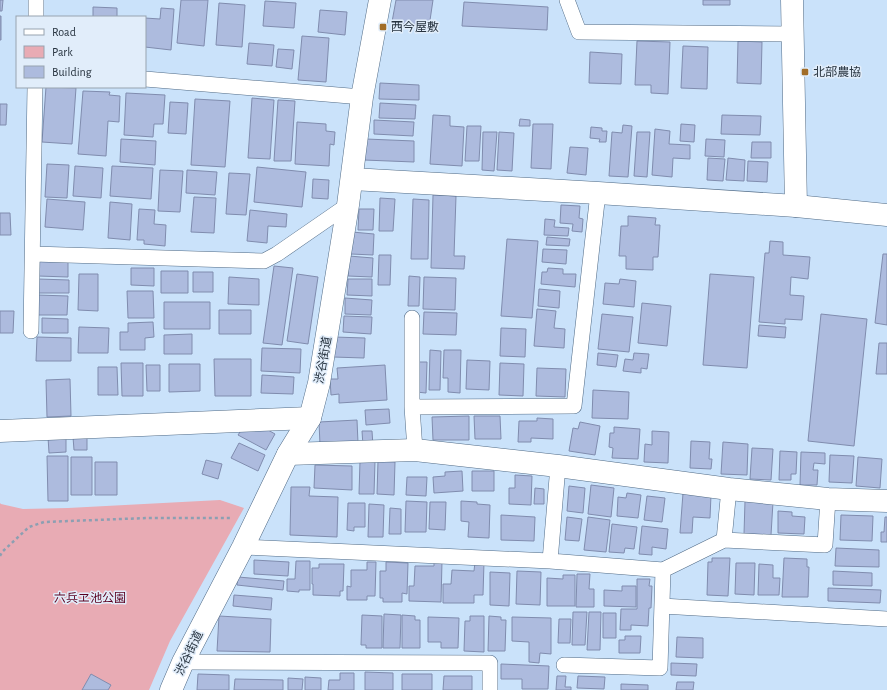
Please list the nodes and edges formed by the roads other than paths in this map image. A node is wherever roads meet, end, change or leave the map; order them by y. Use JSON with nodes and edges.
{"nodes":[{"id":1,"x":36,"y":0,"type":"edge"},
{"id":2,"x":380,"y":0,"type":"edge"},
{"id":3,"x":567,"y":0,"type":"edge"},
{"id":4,"x":792,"y":0,"type":"edge"},
{"id":5,"x":36,"y":16,"type":"edge"},
{"id":6,"x":792,"y":34,"type":"junction"},
{"id":7,"x":146,"y":79,"type":"edge"},
{"id":8,"x":36,"y":88,"type":"edge"},
{"id":9,"x":362,"y":97,"type":"junction"},
{"id":10,"x":352,"y":179,"type":"junction"},
{"id":11,"x":598,"y":193,"type":"junction"},
{"id":12,"x":348,"y":205,"type":"junction"},
{"id":13,"x":796,"y":206,"type":"junction"},
{"id":14,"x":887,"y":215,"type":"edge"},
{"id":15,"x":33,"y":254,"type":"junction"},
{"id":16,"x":412,"y":318,"type":"dead end"},
{"id":17,"x":31,"y":331,"type":"dead end"},
{"id":18,"x":412,"y":407,"type":"junction"},
{"id":19,"x":310,"y":418,"type":"junction"},
{"id":20,"x":0,"y":430,"type":"edge"},
{"id":21,"x":415,"y":450,"type":"junction"},
{"id":22,"x":288,"y":454,"type":"junction"},
{"id":23,"x":558,"y":466,"type":"junction"},
{"id":24,"x":730,"y":489,"type":"junction"},
{"id":25,"x":828,"y":499,"type":"junction"},
{"id":26,"x":887,"y":502,"type":"edge"},
{"id":27,"x":724,"y":540,"type":"junction"},
{"id":28,"x":243,"y":547,"type":"junction"},
{"id":29,"x":550,"y":561,"type":"junction"},
{"id":30,"x":663,"y":570,"type":"junction"},
{"id":31,"x":662,"y":606,"type":"junction"},
{"id":32,"x":887,"y":619,"type":"edge"},
{"id":33,"x":183,"y":662,"type":"junction"},
{"id":34,"x":564,"y":665,"type":"dead end"},
{"id":35,"x":171,"y":690,"type":"edge"},
{"id":36,"x":490,"y":690,"type":"edge"}],
"edges":[{"from":1,"to":5,"type":"lane"},
{"from":2,"to":9,"type":"street","name":"渋谷街道"},
{"from":3,"to":6,"type":"lane"},
{"from":4,"to":6,"type":"street"},
{"from":6,"to":13,"type":"street"},
{"from":7,"to":9,"type":"lane"},
{"from":8,"to":15,"type":"lane"},
{"from":9,"to":10,"type":"street","name":"渋谷街道"},
{"from":10,"to":11,"type":"street"},
{"from":10,"to":12,"type":"street","name":"渋谷街道"},
{"from":11,"to":13,"type":"street"},
{"from":11,"to":18,"type":"lane"},
{"from":12,"to":15,"type":"lane"},
{"from":12,"to":19,"type":"street","name":"渋谷街道"},
{"from":13,"to":14,"type":"street"},
{"from":15,"to":17,"type":"lane"},
{"from":16,"to":18,"type":"lane"},
{"from":18,"to":21,"type":"lane"},
{"from":19,"to":20,"type":"street"},
{"from":19,"to":22,"type":"street","name":"渋谷街道"},
{"from":21,"to":22,"type":"street"},
{"from":21,"to":23,"type":"street"},
{"from":22,"to":28,"type":"street","name":"渋谷街道"},
{"from":23,"to":24,"type":"street"},
{"from":23,"to":29,"type":"lane"},
{"from":24,"to":25,"type":"street"},
{"from":24,"to":27,"type":"lane"},
{"from":25,"to":26,"type":"street"},
{"from":25,"to":27,"type":"lane"},
{"from":27,"to":30,"type":"lane"},
{"from":28,"to":29,"type":"lane"},
{"from":28,"to":33,"type":"street","name":"渋谷街道"},
{"from":29,"to":30,"type":"lane"},
{"from":30,"to":31,"type":"lane"},
{"from":31,"to":32,"type":"lane"},
{"from":31,"to":34,"type":"lane"},
{"from":33,"to":35,"type":"street","name":"渋谷街道"},
{"from":33,"to":36,"type":"lane"}]}
